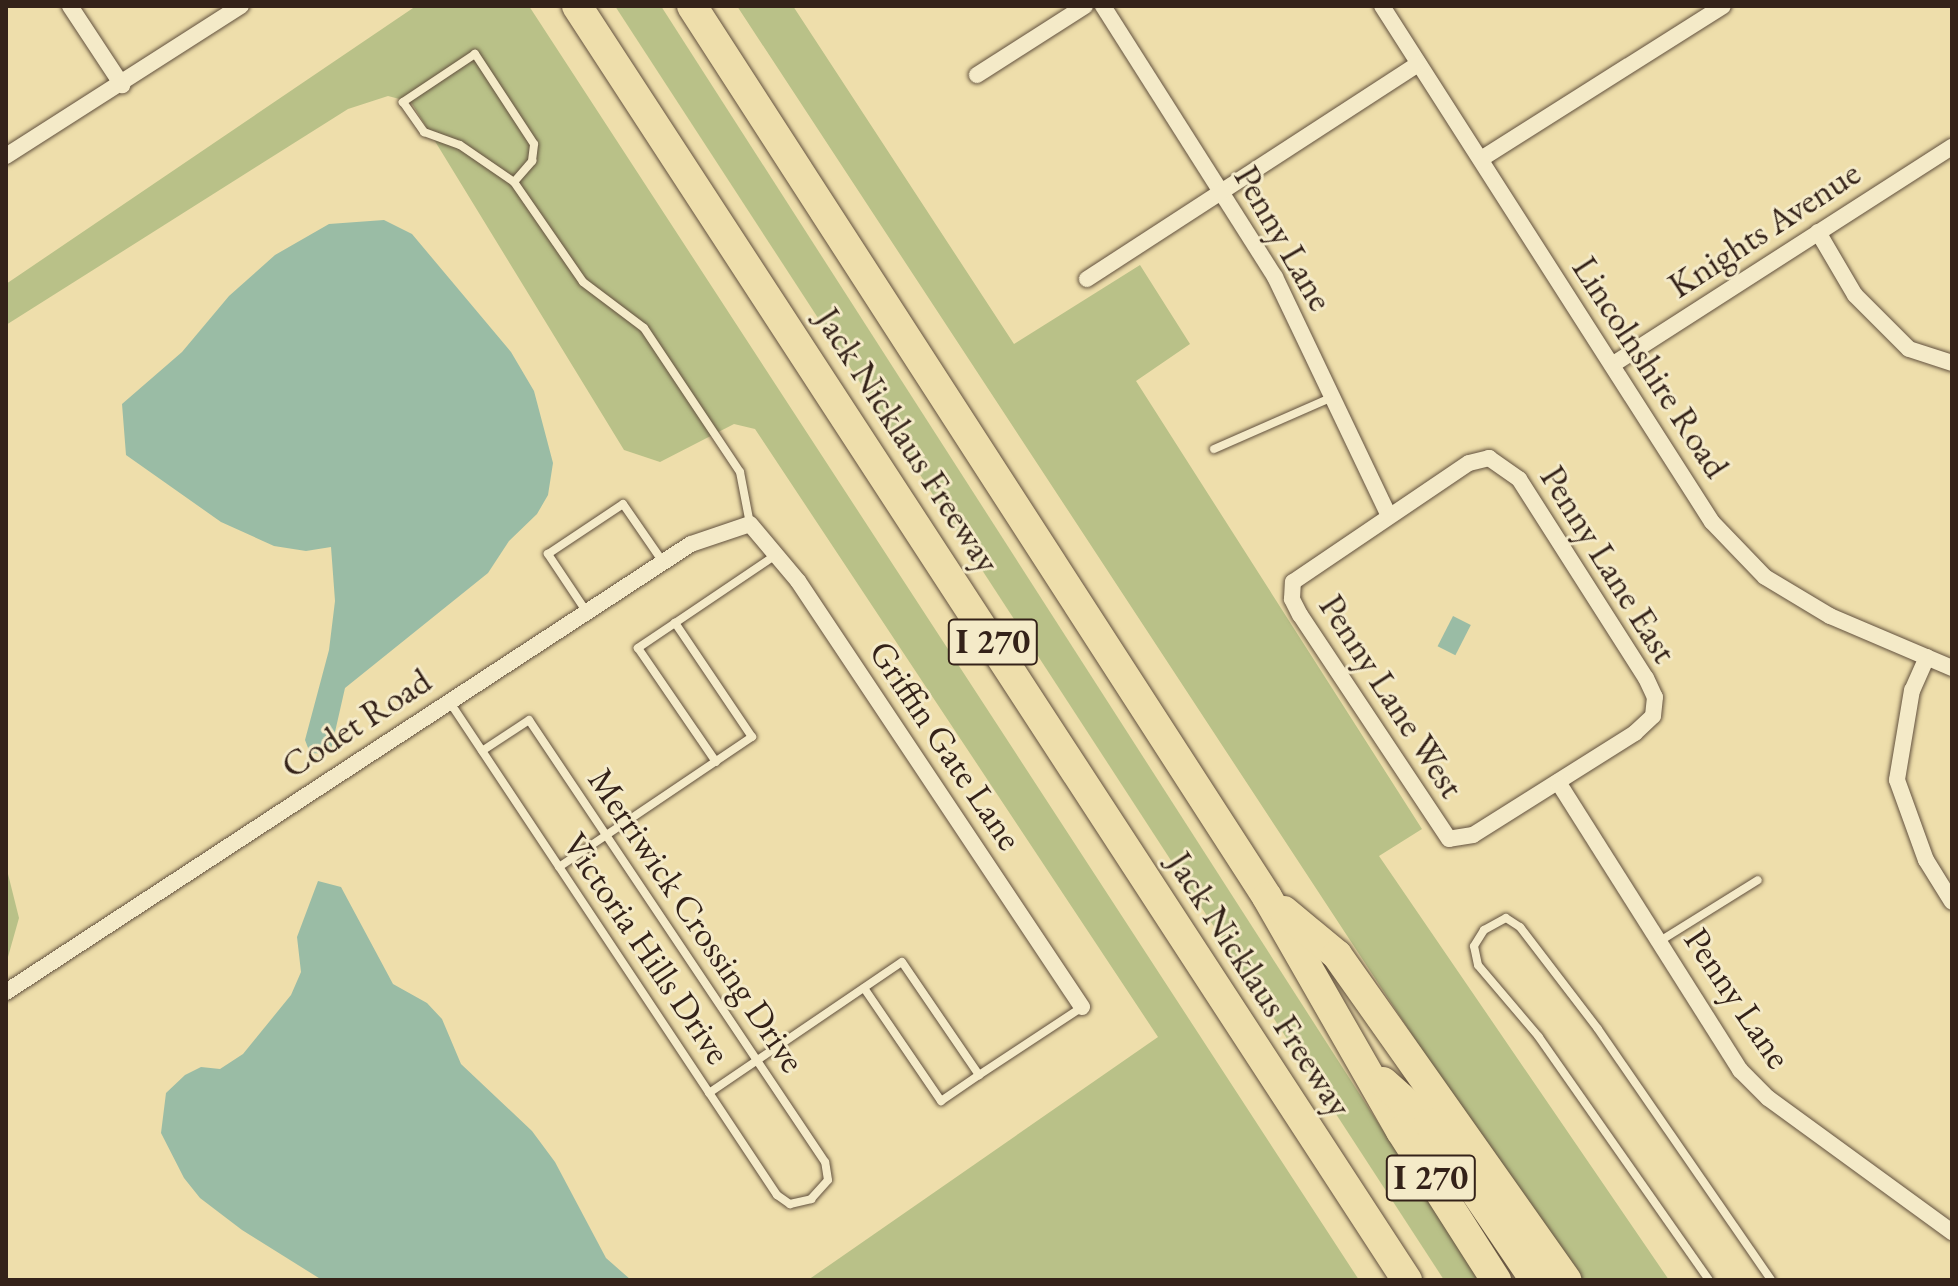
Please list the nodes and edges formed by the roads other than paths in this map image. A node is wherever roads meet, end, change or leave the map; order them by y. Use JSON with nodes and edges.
{"nodes":[{"id":1,"x":70,"y":6,"type":"edge"},
{"id":2,"x":241,"y":6,"type":"edge"},
{"id":3,"x":577,"y":6,"type":"edge"},
{"id":4,"x":692,"y":6,"type":"edge"},
{"id":5,"x":1085,"y":6,"type":"edge"},
{"id":6,"x":1103,"y":6,"type":"edge"},
{"id":7,"x":1382,"y":6,"type":"edge"},
{"id":8,"x":1723,"y":6,"type":"edge"},
{"id":9,"x":1418,"y":64,"type":"junction"},
{"id":10,"x":977,"y":75,"type":"dead end"},
{"id":11,"x":122,"y":85,"type":"junction"},
{"id":12,"x":1952,"y":147,"type":"edge"},
{"id":13,"x":6,"y":156,"type":"edge"},
{"id":14,"x":1481,"y":159,"type":"junction"},
{"id":15,"x":514,"y":182,"type":"junction"},
{"id":16,"x":1222,"y":193,"type":"junction"},
{"id":17,"x":1818,"y":232,"type":"junction"},
{"id":18,"x":1087,"y":279,"type":"dead end"},
{"id":19,"x":1952,"y":363,"type":"edge"},
{"id":20,"x":1612,"y":365,"type":"junction"},
{"id":21,"x":1330,"y":398,"type":"junction"},
{"id":22,"x":1214,"y":449,"type":"dead end"},
{"id":23,"x":1388,"y":514,"type":"junction"},
{"id":24,"x":750,"y":524,"type":"junction"},
{"id":25,"x":776,"y":554,"type":"junction"},
{"id":26,"x":663,"y":562,"type":"junction"},
{"id":27,"x":586,"y":611,"type":"junction"},
{"id":28,"x":675,"y":623,"type":"junction"},
{"id":29,"x":1927,"y":657,"type":"junction"},
{"id":30,"x":1952,"y":668,"type":"edge"},
{"id":31,"x":449,"y":701,"type":"junction"},
{"id":32,"x":482,"y":751,"type":"junction"},
{"id":33,"x":716,"y":762,"type":"junction"},
{"id":34,"x":1558,"y":782,"type":"junction"},
{"id":35,"x":607,"y":836,"type":"junction"},
{"id":36,"x":559,"y":867,"type":"junction"},
{"id":37,"x":1758,"y":880,"type":"dead end"},
{"id":38,"x":1267,"y":897,"type":"junction"},
{"id":39,"x":1952,"y":902,"type":"edge"},
{"id":40,"x":1660,"y":941,"type":"junction"},
{"id":41,"x":864,"y":988,"type":"junction"},
{"id":42,"x":6,"y":992,"type":"edge"},
{"id":43,"x":1082,"y":1007,"type":"joint"},
{"id":44,"x":756,"y":1061,"type":"junction"},
{"id":45,"x":1372,"y":1073,"type":"junction"},
{"id":46,"x":979,"y":1075,"type":"junction"},
{"id":47,"x":709,"y":1093,"type":"junction"},
{"id":48,"x":811,"y":1199,"type":"joint"},
{"id":49,"x":1952,"y":1232,"type":"edge"},
{"id":50,"x":1407,"y":1280,"type":"edge"},
{"id":51,"x":1496,"y":1280,"type":"edge"},
{"id":52,"x":1535,"y":1280,"type":"edge"},
{"id":53,"x":1566,"y":1280,"type":"edge"},
{"id":54,"x":1709,"y":1280,"type":"edge"},
{"id":55,"x":1771,"y":1280,"type":"edge"}],
"edges":[{"from":1,"to":11,"type":"street"},
{"from":2,"to":11,"type":"street"},
{"from":3,"to":50,"type":"highway","name":"Jack Nicklaus Freeway","number":"I 270"},
{"from":4,"to":38,"type":"highway","name":"Jack Nicklaus Freeway","number":"I 270"},
{"from":5,"to":10,"type":"street"},
{"from":6,"to":16,"type":"street","name":"Penny Lane"},
{"from":7,"to":9,"type":"street","name":"Lincolnshire Road"},
{"from":8,"to":14,"type":"street"},
{"from":9,"to":14,"type":"street","name":"Lincolnshire Road"},
{"from":9,"to":16,"type":"street"},
{"from":11,"to":13,"type":"street"},
{"from":12,"to":17,"type":"street","name":"Knights Avenue"},
{"from":14,"to":20,"type":"street","name":"Lincolnshire Road"},
{"from":15,"to":15,"type":"lane"},
{"from":15,"to":24,"type":"lane"},
{"from":16,"to":18,"type":"street"},
{"from":16,"to":21,"type":"street","name":"Penny Lane"},
{"from":17,"to":19,"type":"street"},
{"from":17,"to":20,"type":"street","name":"Knights Avenue"},
{"from":20,"to":29,"type":"street","name":"Lincolnshire Road"},
{"from":21,"to":22,"type":"lane"},
{"from":21,"to":23,"type":"street","name":"Penny Lane"},
{"from":23,"to":34,"type":"street","name":"Penny Lane West"},
{"from":23,"to":34,"type":"street","name":"Penny Lane East"},
{"from":24,"to":25,"type":"street","name":"Griffin Gate Lane"},
{"from":24,"to":26,"type":"street","name":"Codet Road"},
{"from":25,"to":28,"type":"lane"},
{"from":25,"to":43,"type":"street","name":"Griffin Gate Lane"},
{"from":26,"to":27,"type":"street","name":"Codet Road"},
{"from":26,"to":27,"type":"lane"},
{"from":27,"to":31,"type":"street","name":"Codet Road"},
{"from":28,"to":33,"type":"lane"},
{"from":28,"to":33,"type":"lane"},
{"from":29,"to":30,"type":"street","name":"Lincolnshire Road"},
{"from":29,"to":39,"type":"street"},
{"from":31,"to":32,"type":"lane","name":"Victoria Hills Drive"},
{"from":31,"to":42,"type":"street","name":"Codet Road"},
{"from":32,"to":35,"type":"lane","name":"Merriwick Crossing Drive"},
{"from":32,"to":36,"type":"lane","name":"Victoria Hills Drive"},
{"from":33,"to":35,"type":"lane"},
{"from":34,"to":40,"type":"street","name":"Penny Lane"},
{"from":35,"to":36,"type":"lane"},
{"from":35,"to":44,"type":"lane","name":"Merriwick Crossing Drive"},
{"from":36,"to":47,"type":"lane","name":"Victoria Hills Drive"},
{"from":37,"to":40,"type":"lane"},
{"from":38,"to":45,"type":"highway","name":"Jack Nicklaus Freeway","number":"I 270"},
{"from":38,"to":53,"type":"highway"},
{"from":40,"to":49,"type":"street","name":"Penny Lane"},
{"from":41,"to":44,"type":"lane"},
{"from":41,"to":46,"type":"lane"},
{"from":41,"to":46,"type":"lane"},
{"from":43,"to":46,"type":"lane"},
{"from":44,"to":47,"type":"lane"},
{"from":44,"to":48,"type":"lane","name":"Merriwick Crossing Drive"},
{"from":45,"to":51,"type":"highway","name":"Jack Nicklaus Freeway","number":"I 270"},
{"from":45,"to":52,"type":"highway"},
{"from":47,"to":48,"type":"lane","name":"Victoria Hills Drive"},
{"from":54,"to":55,"type":"lane"}]}
